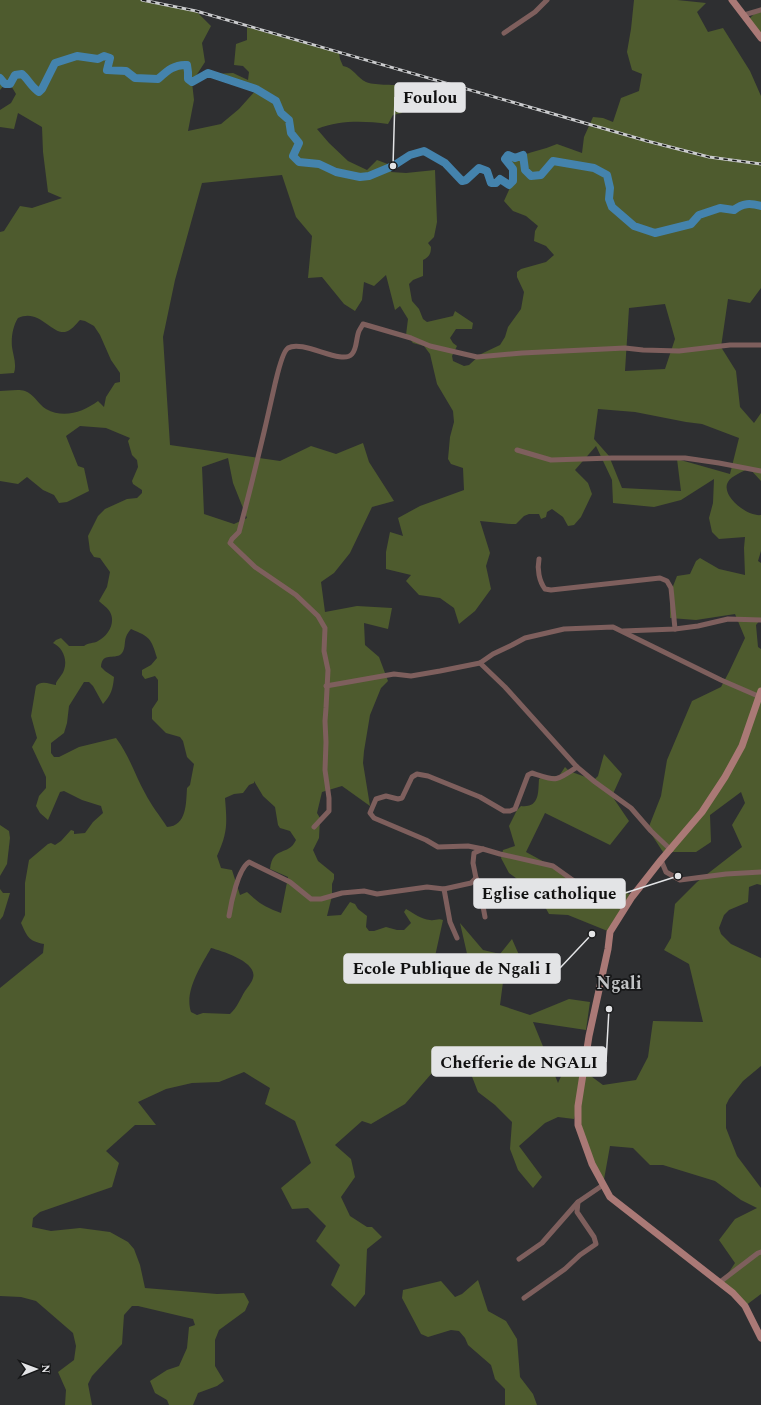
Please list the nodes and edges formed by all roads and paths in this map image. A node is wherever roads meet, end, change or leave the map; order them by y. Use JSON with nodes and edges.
{"nodes":[{"id":1,"x":547,"y":0,"type":"edge"},
{"id":2,"x":732,"y":0,"type":"edge"},
{"id":3,"x":761,"y":10,"type":"edge"},
{"id":4,"x":744,"y":15,"type":"junction"},
{"id":5,"x":504,"y":33,"type":"dead end"},
{"id":6,"x":761,"y":38,"type":"edge"},
{"id":7,"x":761,"y":344,"type":"edge"},
{"id":8,"x":517,"y":450,"type":"dead end"},
{"id":9,"x":761,"y":471,"type":"edge"},
{"id":10,"x":539,"y":559,"type":"dead end"},
{"id":11,"x":761,"y":620,"type":"edge"},
{"id":12,"x":675,"y":629,"type":"junction"},
{"id":13,"x":622,"y":631,"type":"junction"},
{"id":14,"x":480,"y":663,"type":"junction"},
{"id":15,"x":326,"y":686,"type":"junction"},
{"id":16,"x":760,"y":693,"type":"edge"},
{"id":17,"x":577,"y":767,"type":"junction"},
{"id":18,"x":314,"y":827,"type":"dead end"},
{"id":19,"x":483,"y":849,"type":"junction"},
{"id":20,"x":671,"y":850,"type":"junction"},
{"id":21,"x":661,"y":860,"type":"junction"},
{"id":22,"x":761,"y":872,"type":"edge"},
{"id":23,"x":476,"y":878,"type":"junction"},
{"id":24,"x":444,"y":889,"type":"junction"},
{"id":25,"x":624,"y":909,"type":"junction"},
{"id":26,"x":229,"y":916,"type":"dead end"},
{"id":27,"x":485,"y":917,"type":"dead end"},
{"id":28,"x":457,"y":938,"type":"dead end"},
{"id":29,"x":602,"y":1185,"type":"junction"},
{"id":30,"x":578,"y":1202,"type":"junction"},
{"id":31,"x":761,"y":1252,"type":"edge"},
{"id":32,"x":519,"y":1259,"type":"dead end"},
{"id":33,"x":720,"y":1282,"type":"junction"},
{"id":34,"x":524,"y":1298,"type":"dead end"},
{"id":35,"x":761,"y":1338,"type":"edge"}],
"edges":[{"from":1,"to":5,"type":"street"},
{"from":2,"to":4,"type":"street"},
{"from":3,"to":4,"type":"street"},
{"from":4,"to":6,"type":"street"},
{"from":7,"to":15,"type":"street"},
{"from":8,"to":9,"type":"street"},
{"from":10,"to":12,"type":"street"},
{"from":11,"to":12,"type":"street"},
{"from":12,"to":13,"type":"street"},
{"from":13,"to":14,"type":"street"},
{"from":13,"to":16,"type":"street"},
{"from":14,"to":15,"type":"street"},
{"from":14,"to":17,"type":"street"},
{"from":15,"to":18,"type":"street"},
{"from":16,"to":20,"type":"street"},
{"from":17,"to":19,"type":"street"},
{"from":17,"to":20,"type":"street"},
{"from":19,"to":23,"type":"street"},
{"from":19,"to":25,"type":"street"},
{"from":20,"to":21,"type":"street"},
{"from":21,"to":22,"type":"street"},
{"from":21,"to":25,"type":"street"},
{"from":23,"to":24,"type":"street"},
{"from":23,"to":27,"type":"street"},
{"from":24,"to":26,"type":"street"},
{"from":24,"to":28,"type":"street"},
{"from":25,"to":29,"type":"street"},
{"from":29,"to":30,"type":"street"},
{"from":29,"to":33,"type":"street"},
{"from":30,"to":32,"type":"street"},
{"from":30,"to":34,"type":"street"},
{"from":31,"to":33,"type":"street"},
{"from":33,"to":35,"type":"street"}]}
